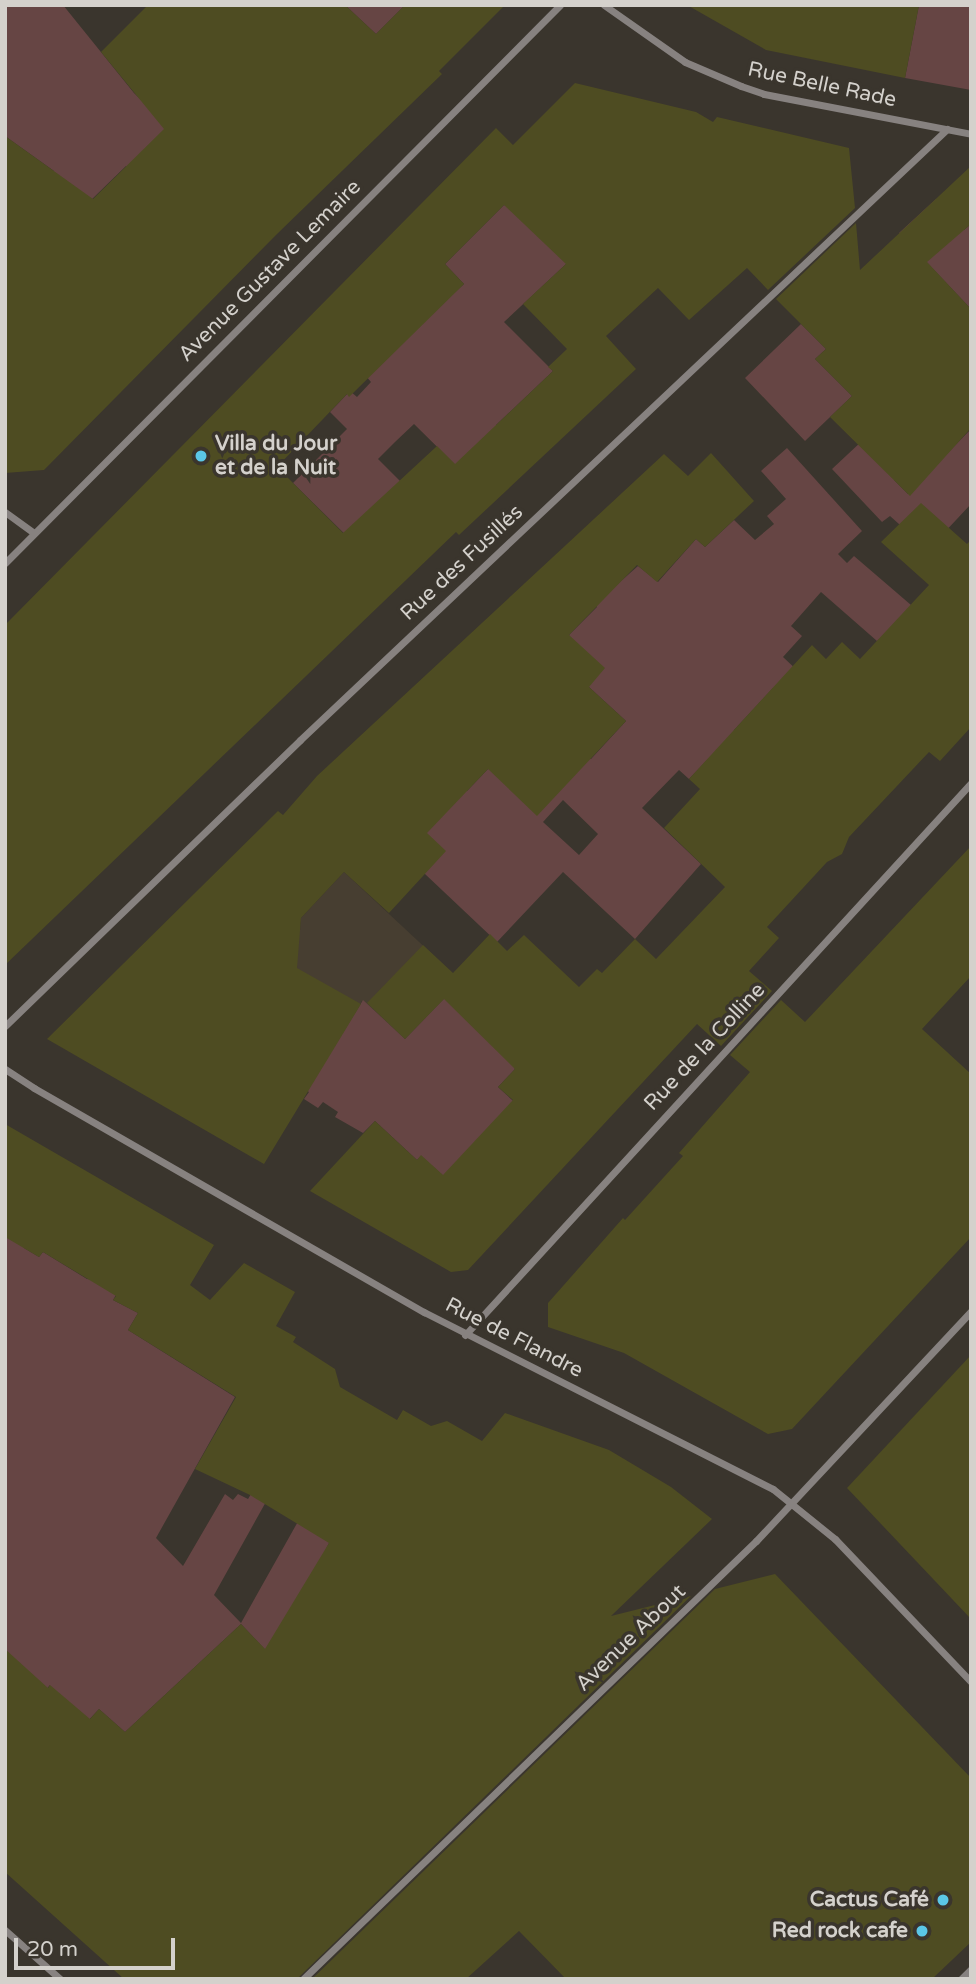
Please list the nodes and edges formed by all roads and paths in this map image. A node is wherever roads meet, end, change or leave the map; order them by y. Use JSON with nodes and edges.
{"nodes":[{"id":1,"x":560,"y":5,"type":"edge"},
{"id":2,"x":604,"y":5,"type":"edge"},
{"id":3,"x":947,"y":129,"type":"junction"},
{"id":4,"x":971,"y":134,"type":"edge"},
{"id":5,"x":5,"y":512,"type":"edge"},
{"id":6,"x":34,"y":533,"type":"junction"},
{"id":7,"x":5,"y":563,"type":"edge"},
{"id":8,"x":971,"y":783,"type":"edge"},
{"id":9,"x":5,"y":1026,"type":"edge"},
{"id":10,"x":5,"y":1069,"type":"edge"},
{"id":11,"x":971,"y":1311,"type":"edge"},
{"id":12,"x":465,"y":1335,"type":"junction"},
{"id":13,"x":793,"y":1503,"type":"junction"},
{"id":14,"x":971,"y":1682,"type":"edge"},
{"id":15,"x":5,"y":1930,"type":"edge"},
{"id":16,"x":971,"y":1969,"type":"edge"},
{"id":17,"x":60,"y":1979,"type":"edge"},
{"id":18,"x":303,"y":1979,"type":"edge"},
{"id":19,"x":961,"y":1979,"type":"edge"}],
"edges":[{"from":1,"to":6,"type":"street","name":"Avenue Gustave Lemaire"},
{"from":2,"to":3,"type":"street","name":"Rue Belle Rade"},
{"from":3,"to":4,"type":"street","name":"Rue Belle Rade"},
{"from":3,"to":9,"type":"street","name":"Rue des Fusillés"},
{"from":5,"to":6,"type":"street"},
{"from":6,"to":7,"type":"street","name":"Avenue Gustave Lemaire"},
{"from":8,"to":12,"type":"street","name":"Rue de la Colline"},
{"from":10,"to":12,"type":"street","name":"Rue de Flandre"},
{"from":11,"to":13,"type":"street","name":"Avenue About"},
{"from":12,"to":13,"type":"street","name":"Rue de Flandre"},
{"from":13,"to":14,"type":"street","name":"Rue de Flandre"},
{"from":13,"to":18,"type":"street","name":"Avenue About"},
{"from":15,"to":17,"type":"street"},
{"from":16,"to":19,"type":"street"}]}
